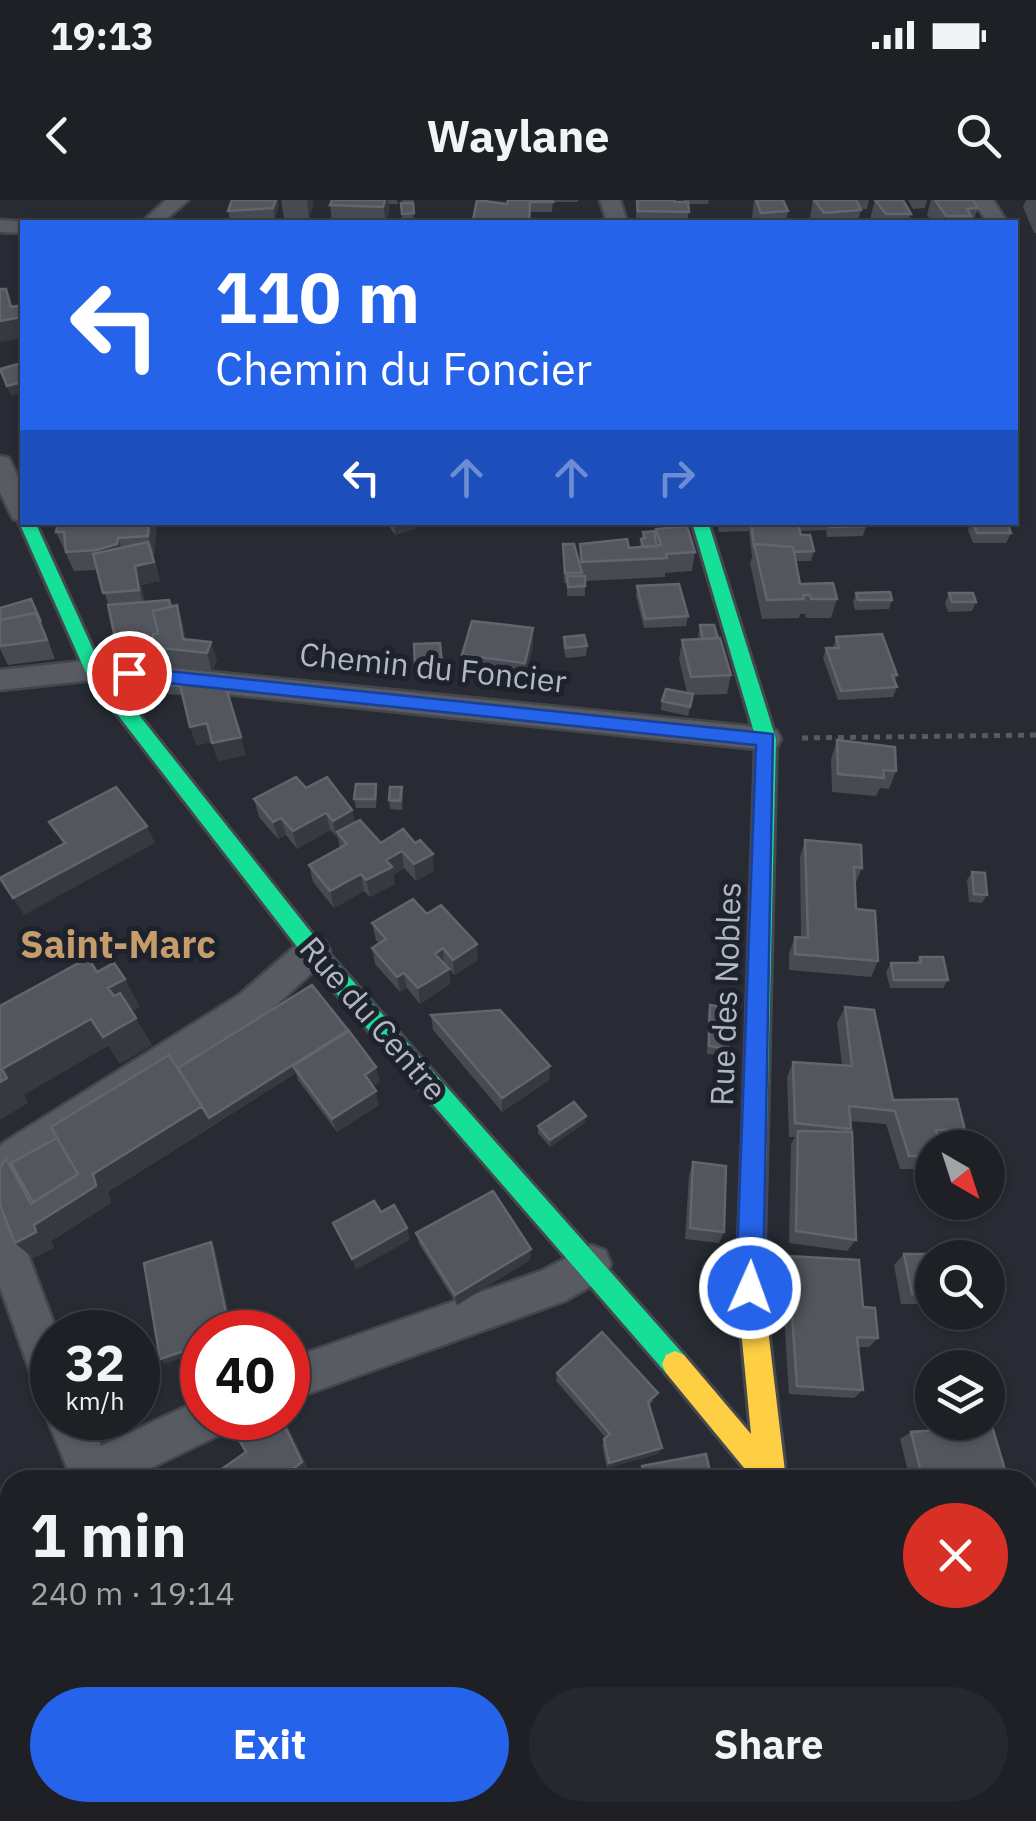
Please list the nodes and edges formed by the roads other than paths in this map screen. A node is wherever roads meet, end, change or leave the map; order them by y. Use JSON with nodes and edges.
{"nodes":[{"id":1,"x":178,"y":200,"type":"edge"},
{"id":2,"x":154,"y":220,"type":"edge"},
{"id":3,"x":0,"y":463,"type":"edge"},
{"id":4,"x":20,"y":508,"type":"edge"},
{"id":5,"x":28,"y":525,"type":"edge"},
{"id":6,"x":701,"y":525,"type":"edge"},
{"id":7,"x":93,"y":670,"type":"junction"},
{"id":8,"x":0,"y":680,"type":"edge"},
{"id":9,"x":766,"y":739,"type":"junction"},
{"id":10,"x":312,"y":951,"type":"junction"},
{"id":11,"x":0,"y":1171,"type":"edge"},
{"id":12,"x":0,"y":1230,"type":"edge"},
{"id":13,"x":590,"y":1264,"type":"junction"},
{"id":14,"x":30,"y":1314,"type":"edge"},
{"id":15,"x":310,"y":1372,"type":"edge"},
{"id":16,"x":180,"y":1432,"type":"edge"},
{"id":17,"x":77,"y":1440,"type":"edge"},
{"id":18,"x":88,"y":1470,"type":"edge"},
{"id":19,"x":105,"y":1470,"type":"edge"},
{"id":20,"x":763,"y":1470,"type":"edge"},
{"id":21,"x":770,"y":1470,"type":"edge"}],
"edges":[{"from":1,"to":2,"type":"street"},
{"from":3,"to":4,"type":"street"},
{"from":5,"to":7,"type":"street","name":"Rue du Centre"},
{"from":6,"to":9,"type":"street","name":"Rue des Nobles"},
{"from":7,"to":8,"type":"street","name":"Chemin du Foncier"},
{"from":7,"to":9,"type":"street","name":"Chemin du Foncier"},
{"from":7,"to":10,"type":"street","name":"Rue du Centre"},
{"from":9,"to":21,"type":"street","name":"Rue des Nobles"},
{"from":10,"to":11,"type":"street"},
{"from":10,"to":13,"type":"street","name":"Rue du Centre"},
{"from":12,"to":14,"type":"street"},
{"from":13,"to":15,"type":"street"},
{"from":13,"to":20,"type":"street","name":"Rue du Centre"},
{"from":16,"to":19,"type":"street"},
{"from":17,"to":18,"type":"street"}]}
